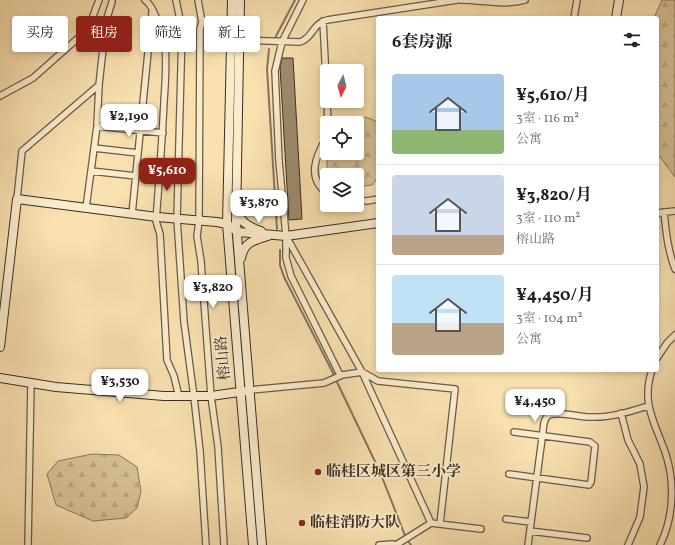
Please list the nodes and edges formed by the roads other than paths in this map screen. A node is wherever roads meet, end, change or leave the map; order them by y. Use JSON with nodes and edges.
{"nodes":[{"id":1,"x":99,"y":0,"type":"edge"},
{"id":2,"x":145,"y":0,"type":"edge"},
{"id":3,"x":176,"y":0,"type":"edge"},
{"id":4,"x":198,"y":0,"type":"edge"},
{"id":5,"x":232,"y":0,"type":"edge"},
{"id":6,"x":240,"y":0,"type":"edge"},
{"id":7,"x":303,"y":0,"type":"edge"},
{"id":8,"x":457,"y":0,"type":"edge"},
{"id":9,"x":461,"y":0,"type":"edge"},
{"id":10,"x":525,"y":0,"type":"edge"},
{"id":11,"x":577,"y":0,"type":"edge"},
{"id":12,"x":619,"y":0,"type":"edge"},
{"id":13,"x":112,"y":2,"type":"dead end"},
{"id":14,"x":152,"y":10,"type":"junction"},
{"id":15,"x":240,"y":16,"type":"edge"},
{"id":16,"x":574,"y":16,"type":"edge"},
{"id":17,"x":616,"y":16,"type":"edge"},
{"id":18,"x":323,"y":21,"type":"junction"},
{"id":19,"x":260,"y":41,"type":"edge"},
{"id":20,"x":282,"y":42,"type":"junction"},
{"id":21,"x":240,"y":52,"type":"edge"},
{"id":22,"x":325,"y":64,"type":"edge"},
{"id":23,"x":99,"y":85,"type":"junction"},
{"id":24,"x":0,"y":96,"type":"edge"},
{"id":25,"x":97,"y":126,"type":"junction"},
{"id":26,"x":140,"y":131,"type":"junction"},
{"id":27,"x":163,"y":133,"type":"junction"},
{"id":28,"x":94,"y":148,"type":"junction"},
{"id":29,"x":320,"y":150,"type":"edge"},
{"id":30,"x":138,"y":153,"type":"junction"},
{"id":31,"x":91,"y":171,"type":"junction"},
{"id":32,"x":136,"y":176,"type":"junction"},
{"id":33,"x":320,"y":188,"type":"edge"},
{"id":34,"x":17,"y":199,"type":"junction"},
{"id":35,"x":376,"y":199,"type":"edge"},
{"id":36,"x":364,"y":201,"type":"edge"},
{"id":37,"x":86,"y":208,"type":"junction"},
{"id":38,"x":237,"y":210,"type":"junction"},
{"id":39,"x":675,"y":211,"type":"edge"},
{"id":40,"x":664,"y":212,"type":"junction"},
{"id":41,"x":659,"y":213,"type":"edge"},
{"id":42,"x":132,"y":214,"type":"junction"},
{"id":43,"x":227,"y":214,"type":"junction"},
{"id":44,"x":157,"y":217,"type":"junction"},
{"id":45,"x":177,"y":219,"type":"junction"},
{"id":46,"x":199,"y":222,"type":"junction"},
{"id":47,"x":217,"y":222,"type":"junction"},
{"id":48,"x":376,"y":223,"type":"edge"},
{"id":49,"x":227,"y":224,"type":"junction"},
{"id":50,"x":238,"y":232,"type":"junction"},
{"id":51,"x":273,"y":235,"type":"junction"},
{"id":52,"x":228,"y":236,"type":"junction"},
{"id":53,"x":286,"y":236,"type":"junction"},
{"id":54,"x":240,"y":265,"type":"junction"},
{"id":55,"x":675,"y":267,"type":"edge"},
{"id":56,"x":675,"y":334,"type":"edge"},
{"id":57,"x":0,"y":347,"type":"edge"},
{"id":58,"x":659,"y":355,"type":"edge"},
{"id":59,"x":362,"y":372,"type":"junction"},
{"id":60,"x":651,"y":372,"type":"edge"},
{"id":61,"x":340,"y":376,"type":"junction"},
{"id":62,"x":0,"y":378,"type":"edge"},
{"id":63,"x":31,"y":383,"type":"junction"},
{"id":64,"x":250,"y":390,"type":"junction"},
{"id":65,"x":240,"y":392,"type":"junction"},
{"id":66,"x":178,"y":396,"type":"junction"},
{"id":67,"x":211,"y":396,"type":"junction"},
{"id":68,"x":194,"y":397,"type":"junction"},
{"id":69,"x":648,"y":406,"type":"junction"},
{"id":70,"x":621,"y":413,"type":"junction"},
{"id":71,"x":514,"y":432,"type":"dead end"},
{"id":72,"x":543,"y":436,"type":"junction"},
{"id":73,"x":509,"y":474,"type":"dead end"},
{"id":74,"x":537,"y":478,"type":"junction"},
{"id":75,"x":506,"y":519,"type":"dead end"},
{"id":76,"x":531,"y":522,"type":"junction"},
{"id":77,"x":431,"y":523,"type":"junction"},
{"id":78,"x":440,"y":524,"type":"junction"},
{"id":79,"x":481,"y":529,"type":"dead end"},
{"id":80,"x":530,"y":531,"type":"junction"},
{"id":81,"x":587,"y":538,"type":"dead end"},
{"id":82,"x":28,"y":545,"type":"edge"},
{"id":83,"x":206,"y":545,"type":"edge"},
{"id":84,"x":224,"y":545,"type":"edge"},
{"id":85,"x":253,"y":545,"type":"edge"},
{"id":86,"x":262,"y":545,"type":"edge"},
{"id":87,"x":379,"y":545,"type":"edge"},
{"id":88,"x":396,"y":545,"type":"edge"},
{"id":89,"x":528,"y":545,"type":"edge"},
{"id":90,"x":628,"y":545,"type":"edge"},
{"id":91,"x":660,"y":545,"type":"edge"}],
"edges":[{"from":1,"to":24,"type":"street"},
{"from":2,"to":14,"type":"street"},
{"from":3,"to":45,"type":"street"},
{"from":4,"to":46,"type":"street"},
{"from":5,"to":43,"type":"main road","name":"榕山路"},
{"from":6,"to":15,"type":"main road","name":"榕山路"},
{"from":7,"to":20,"type":"street"},
{"from":8,"to":18,"type":"street"},
{"from":9,"to":10,"type":"street"},
{"from":11,"to":16,"type":"street"},
{"from":12,"to":17,"type":"main road"},
{"from":13,"to":23,"type":"street"},
{"from":14,"to":26,"type":"street"},
{"from":14,"to":27,"type":"street"},
{"from":18,"to":20,"type":"street"},
{"from":18,"to":22,"type":"street"},
{"from":19,"to":20,"type":"street"},
{"from":20,"to":53,"type":"street"},
{"from":21,"to":38,"type":"main road","name":"榕山路"},
{"from":23,"to":25,"type":"street"},
{"from":23,"to":34,"type":"street"},
{"from":25,"to":26,"type":"street"},
{"from":25,"to":28,"type":"street"},
{"from":26,"to":27,"type":"street"},
{"from":26,"to":30,"type":"street"},
{"from":27,"to":44,"type":"street"},
{"from":28,"to":30,"type":"street"},
{"from":28,"to":31,"type":"street"},
{"from":29,"to":33,"type":"street"},
{"from":30,"to":32,"type":"street"},
{"from":31,"to":32,"type":"street"},
{"from":31,"to":37,"type":"street"},
{"from":32,"to":42,"type":"street"},
{"from":34,"to":37,"type":"main road"},
{"from":34,"to":57,"type":"main road"},
{"from":35,"to":36,"type":"street"},
{"from":37,"to":42,"type":"main road"},
{"from":38,"to":50,"type":"main road","name":"榕山路"},
{"from":38,"to":51,"type":"main road"},
{"from":39,"to":40,"type":"street"},
{"from":40,"to":41,"type":"street"},
{"from":40,"to":55,"type":"street"},
{"from":42,"to":44,"type":"main road"},
{"from":43,"to":47,"type":"main road"},
{"from":43,"to":49,"type":"main road","name":"榕山路"},
{"from":44,"to":45,"type":"main road"},
{"from":44,"to":66,"type":"street"},
{"from":45,"to":46,"type":"main road"},
{"from":45,"to":68,"type":"street"},
{"from":46,"to":47,"type":"main road"},
{"from":46,"to":67,"type":"street"},
{"from":47,"to":49,"type":"main road"},
{"from":47,"to":52,"type":"main road"},
{"from":48,"to":53,"type":"main road"},
{"from":49,"to":50,"type":"main road"},
{"from":49,"to":52,"type":"main road","name":"榕山路"},
{"from":50,"to":51,"type":"main road"},
{"from":50,"to":54,"type":"main road","name":"榕山路"},
{"from":51,"to":53,"type":"main road"},
{"from":51,"to":54,"type":"main road"},
{"from":52,"to":65,"type":"main road","name":"榕山路"},
{"from":53,"to":59,"type":"street"},
{"from":53,"to":61,"type":"street"},
{"from":54,"to":64,"type":"main road","name":"榕山路"},
{"from":56,"to":58,"type":"street"},
{"from":59,"to":61,"type":"street"},
{"from":59,"to":77,"type":"street"},
{"from":59,"to":78,"type":"street"},
{"from":60,"to":69,"type":"street"},
{"from":61,"to":64,"type":"street"},
{"from":62,"to":63,"type":"main road"},
{"from":63,"to":66,"type":"main road"},
{"from":63,"to":82,"type":"street"},
{"from":64,"to":65,"type":"main road"},
{"from":64,"to":86,"type":"main road","name":"榕山路"},
{"from":65,"to":67,"type":"main road"},
{"from":65,"to":85,"type":"main road","name":"榕山路"},
{"from":66,"to":68,"type":"main road"},
{"from":67,"to":68,"type":"main road"},
{"from":67,"to":84,"type":"street"},
{"from":68,"to":83,"type":"street"},
{"from":69,"to":70,"type":"street"},
{"from":69,"to":91,"type":"street"},
{"from":70,"to":72,"type":"street"},
{"from":70,"to":90,"type":"street"},
{"from":71,"to":72,"type":"street"},
{"from":72,"to":74,"type":"street"},
{"from":72,"to":74,"type":"street"},
{"from":73,"to":74,"type":"street"},
{"from":74,"to":76,"type":"street"},
{"from":75,"to":76,"type":"street"},
{"from":76,"to":80,"type":"street"},
{"from":77,"to":78,"type":"street"},
{"from":77,"to":88,"type":"street"},
{"from":78,"to":79,"type":"street"},
{"from":80,"to":81,"type":"street"},
{"from":80,"to":89,"type":"street"},
{"from":87,"to":88,"type":"street"}]}
